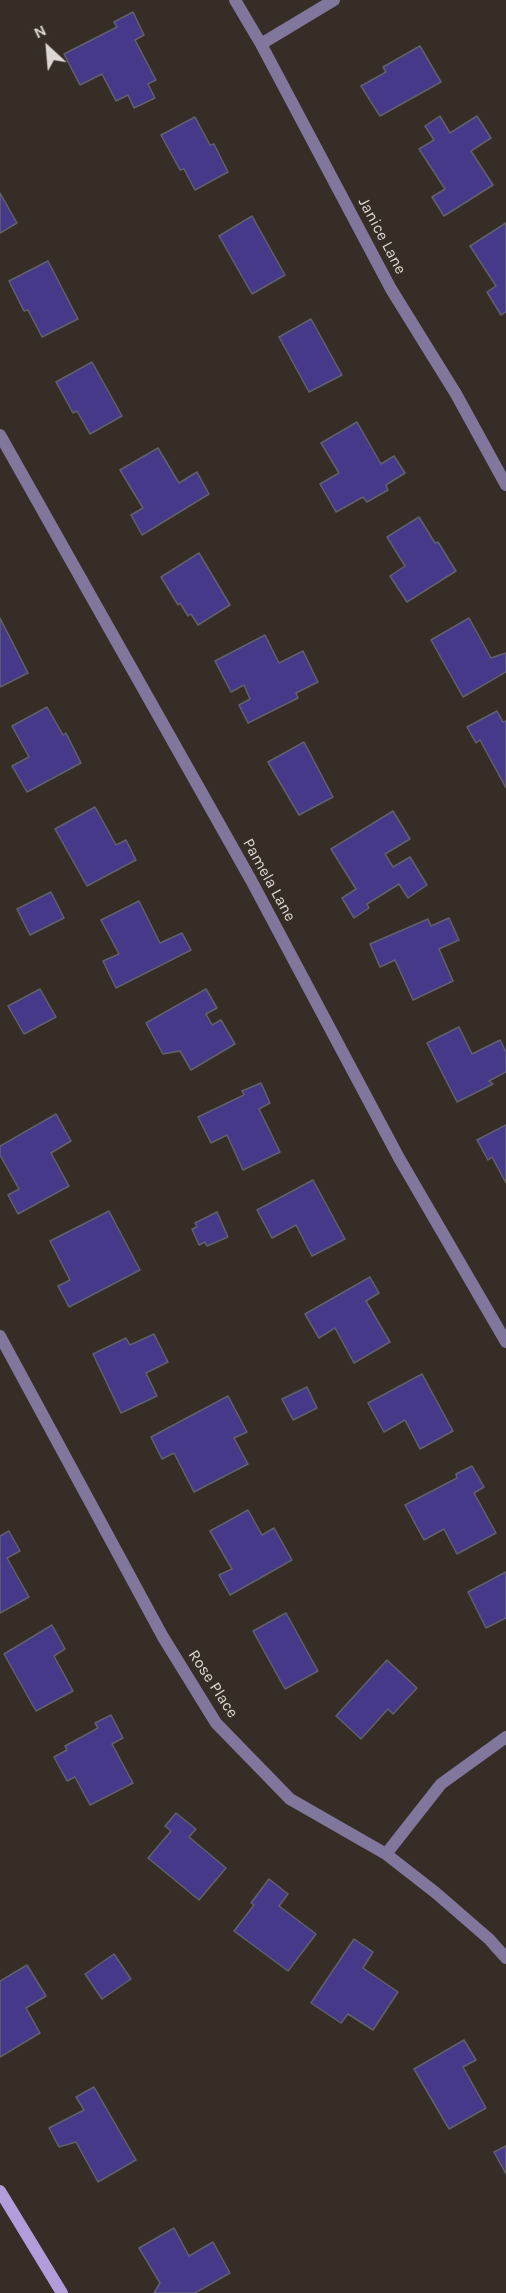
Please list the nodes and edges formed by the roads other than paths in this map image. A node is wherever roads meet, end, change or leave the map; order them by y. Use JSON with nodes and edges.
{"nodes":[{"id":1,"x":235,"y":0,"type":"edge"},
{"id":2,"x":334,"y":0,"type":"edge"},
{"id":3,"x":261,"y":44,"type":"junction"},
{"id":4,"x":0,"y":435,"type":"edge"},
{"id":5,"x":506,"y":485,"type":"edge"},
{"id":6,"x":0,"y":1336,"type":"edge"},
{"id":7,"x":506,"y":1342,"type":"edge"},
{"id":8,"x":506,"y":1737,"type":"edge"},
{"id":9,"x":386,"y":1854,"type":"junction"},
{"id":10,"x":506,"y":1958,"type":"edge"},
{"id":11,"x":0,"y":2191,"type":"edge"},
{"id":12,"x":62,"y":2293,"type":"edge"}],
"edges":[{"from":1,"to":3,"type":"street","name":"Janice Lane"},
{"from":2,"to":3,"type":"street"},
{"from":3,"to":5,"type":"street","name":"Janice Lane"},
{"from":4,"to":7,"type":"street","name":"Pamela Lane"},
{"from":6,"to":9,"type":"street","name":"Rose Place"},
{"from":8,"to":9,"type":"street"},
{"from":9,"to":10,"type":"street","name":"Rose Place"},
{"from":11,"to":12,"type":"street"}]}
